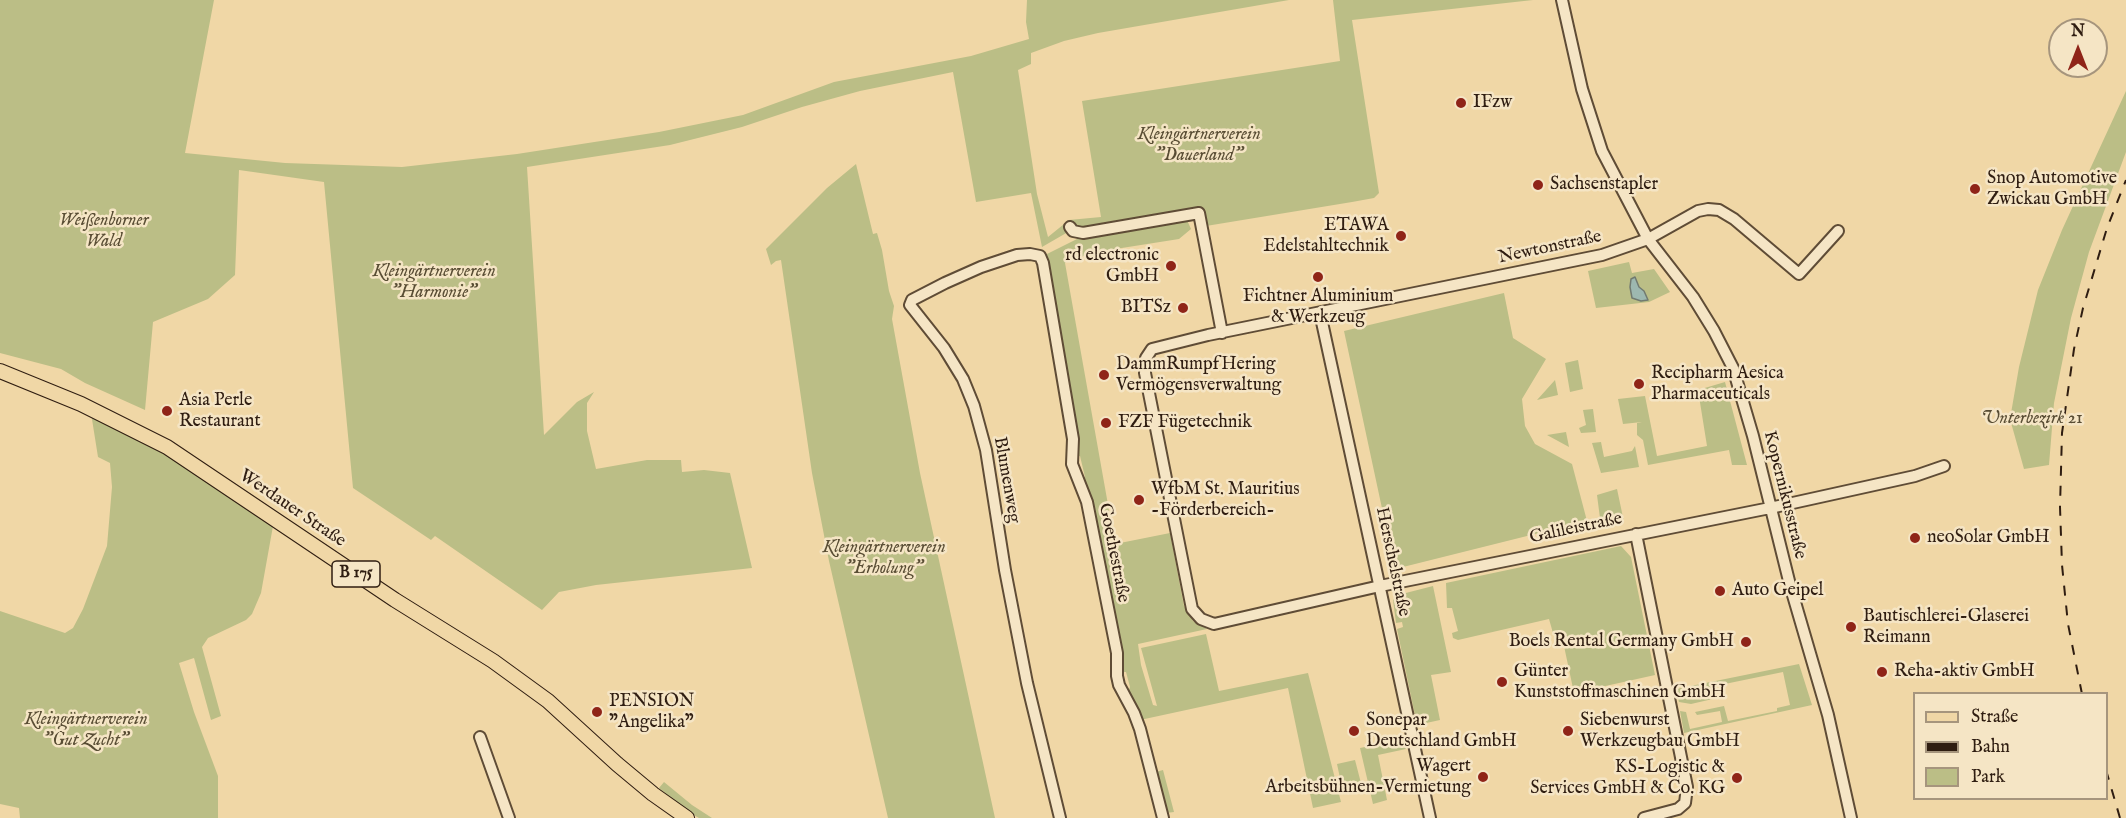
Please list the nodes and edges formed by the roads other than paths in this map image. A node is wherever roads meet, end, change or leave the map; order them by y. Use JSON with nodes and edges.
{"nodes":[{"id":1,"x":1562,"y":0,"type":"edge"},
{"id":2,"x":1070,"y":227,"type":"dead end"},
{"id":3,"x":1838,"y":231,"type":"dead end"},
{"id":4,"x":1648,"y":239,"type":"junction"},
{"id":5,"x":1040,"y":256,"type":"joint"},
{"id":6,"x":1320,"y":312,"type":"junction"},
{"id":7,"x":1222,"y":333,"type":"junction"},
{"id":8,"x":0,"y":371,"type":"edge"},
{"id":9,"x":1944,"y":466,"type":"dead end"},
{"id":10,"x":1770,"y":508,"type":"junction"},
{"id":11,"x":1636,"y":534,"type":"junction"},
{"id":12,"x":1380,"y":586,"type":"junction"},
{"id":13,"x":1214,"y":624,"type":"joint"},
{"id":14,"x":480,"y":737,"type":"dead end"},
{"id":15,"x":509,"y":818,"type":"edge"},
{"id":16,"x":687,"y":818,"type":"edge"},
{"id":17,"x":1060,"y":818,"type":"edge"},
{"id":18,"x":1163,"y":818,"type":"edge"},
{"id":19,"x":1430,"y":818,"type":"edge"},
{"id":20,"x":1644,"y":818,"type":"edge"},
{"id":21,"x":1851,"y":818,"type":"edge"}],
"edges":[{"from":1,"to":4,"type":"street","name":"Kopernikusstraße"},
{"from":2,"to":7,"type":"street"},
{"from":3,"to":4,"type":"street","name":"Newtonstraße"},
{"from":4,"to":6,"type":"street","name":"Newtonstraße"},
{"from":4,"to":10,"type":"street","name":"Kopernikusstraße"},
{"from":5,"to":17,"type":"street","name":"Blumenweg"},
{"from":5,"to":18,"type":"street","name":"Goethestraße"},
{"from":6,"to":7,"type":"street","name":"Newtonstraße"},
{"from":6,"to":12,"type":"street","name":"Herschelstraße"},
{"from":7,"to":13,"type":"street","name":"Newtonstraße"},
{"from":8,"to":16,"type":"main road","name":"Werdauer Straße","number":"B 175"},
{"from":9,"to":10,"type":"street","name":"Galileistraße"},
{"from":10,"to":11,"type":"street","name":"Galileistraße"},
{"from":10,"to":21,"type":"street","name":"Kopernikusstraße"},
{"from":11,"to":12,"type":"street","name":"Galileistraße"},
{"from":11,"to":20,"type":"street"},
{"from":12,"to":13,"type":"street","name":"Galileistraße"},
{"from":12,"to":19,"type":"street","name":"Herschelstraße"},
{"from":14,"to":15,"type":"street"}]}
